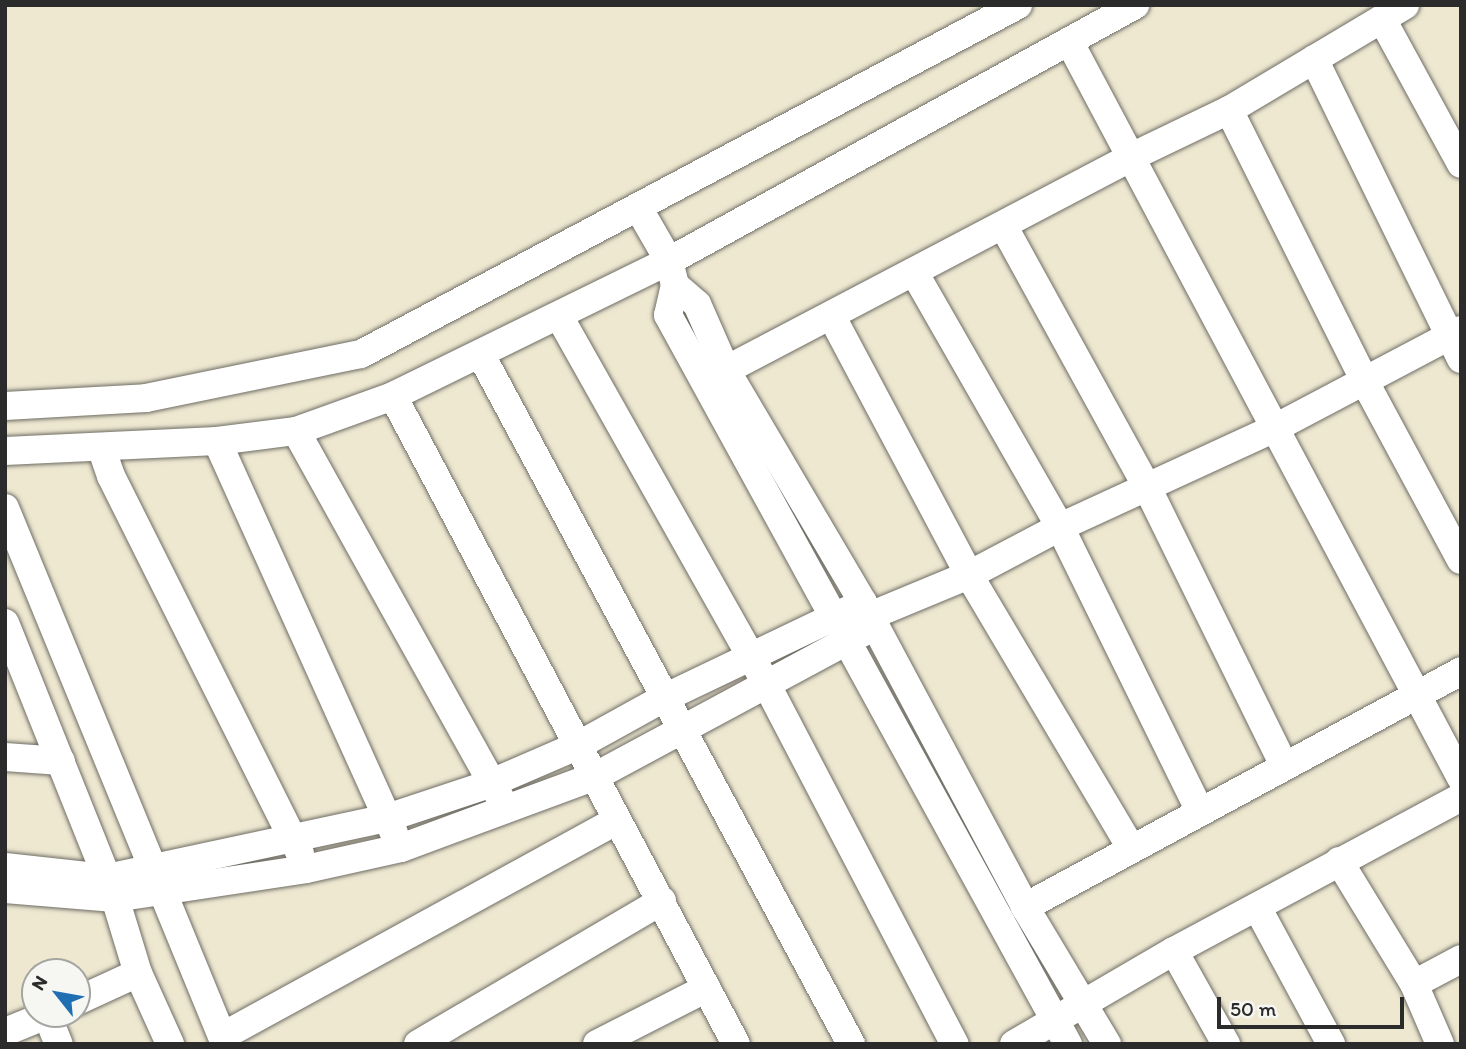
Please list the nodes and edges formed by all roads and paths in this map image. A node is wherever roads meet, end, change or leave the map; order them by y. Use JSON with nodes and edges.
{"nodes":[{"id":1,"x":1018,"y":5,"type":"edge"},
{"id":2,"x":1135,"y":5,"type":"edge"},
{"id":3,"x":1394,"y":12,"type":"edge"},
{"id":4,"x":1069,"y":41,"type":"junction"},
{"id":5,"x":1314,"y":59,"type":"junction"},
{"id":6,"x":1229,"y":110,"type":"junction"},
{"id":7,"x":1129,"y":158,"type":"junction"},
{"id":8,"x":1461,"y":164,"type":"edge"},
{"id":9,"x":639,"y":209,"type":"junction"},
{"id":10,"x":1004,"y":227,"type":"junction"},
{"id":11,"x":914,"y":272,"type":"junction"},
{"id":12,"x":672,"y":273,"type":"junction"},
{"id":13,"x":559,"y":316,"type":"junction"},
{"id":14,"x":832,"y":317,"type":"junction"},
{"id":15,"x":1457,"y":342,"type":"edge"},
{"id":16,"x":481,"y":355,"type":"junction"},
{"id":17,"x":726,"y":370,"type":"junction"},
{"id":18,"x":1365,"y":382,"type":"junction"},
{"id":19,"x":393,"y":396,"type":"junction"},
{"id":20,"x":5,"y":406,"type":"edge"},
{"id":21,"x":1273,"y":429,"type":"junction"},
{"id":22,"x":296,"y":431,"type":"junction"},
{"id":23,"x":217,"y":441,"type":"junction"},
{"id":24,"x":101,"y":447,"type":"junction"},
{"id":25,"x":5,"y":452,"type":"edge"},
{"id":26,"x":1147,"y":487,"type":"junction"},
{"id":27,"x":5,"y":508,"type":"edge"},
{"id":28,"x":1060,"y":527,"type":"junction"},
{"id":29,"x":1461,"y":561,"type":"edge"},
{"id":30,"x":969,"y":575,"type":"junction"},
{"id":31,"x":870,"y":615,"type":"junction"},
{"id":32,"x":5,"y":624,"type":"edge"},
{"id":33,"x":839,"y":630,"type":"junction"},
{"id":34,"x":751,"y":658,"type":"junction"},
{"id":35,"x":13,"y":662,"type":"edge"},
{"id":36,"x":1461,"y":671,"type":"edge"},
{"id":37,"x":768,"y":687,"type":"junction"},
{"id":38,"x":1415,"y":694,"type":"junction"},
{"id":39,"x":662,"y":699,"type":"junction"},
{"id":40,"x":681,"y":730,"type":"junction"},
{"id":41,"x":579,"y":745,"type":"junction"},
{"id":42,"x":5,"y":757,"type":"edge"},
{"id":43,"x":61,"y":761,"type":"junction"},
{"id":44,"x":1284,"y":766,"type":"junction"},
{"id":45,"x":596,"y":776,"type":"junction"},
{"id":46,"x":1461,"y":778,"type":"edge"},
{"id":47,"x":489,"y":784,"type":"junction"},
{"id":48,"x":1461,"y":797,"type":"edge"},
{"id":49,"x":510,"y":811,"type":"junction"},
{"id":50,"x":1200,"y":811,"type":"junction"},
{"id":51,"x":387,"y":818,"type":"junction"},
{"id":52,"x":616,"y":821,"type":"junction"},
{"id":53,"x":293,"y":836,"type":"junction"},
{"id":54,"x":401,"y":848,"type":"junction"},
{"id":55,"x":1131,"y":848,"type":"junction"},
{"id":56,"x":1339,"y":861,"type":"junction"},
{"id":57,"x":5,"y":867,"type":"edge"},
{"id":58,"x":306,"y":869,"type":"junction"},
{"id":59,"x":157,"y":880,"type":"junction"},
{"id":60,"x":111,"y":888,"type":"junction"},
{"id":61,"x":5,"y":889,"type":"edge"},
{"id":62,"x":662,"y":901,"type":"junction"},
{"id":63,"x":1026,"y":906,"type":"junction"},
{"id":64,"x":1258,"y":906,"type":"junction"},
{"id":65,"x":1174,"y":951,"type":"junction"},
{"id":66,"x":1461,"y":958,"type":"edge"},
{"id":67,"x":138,"y":973,"type":"junction"},
{"id":68,"x":1414,"y":984,"type":"junction"},
{"id":69,"x":707,"y":988,"type":"junction"},
{"id":70,"x":91,"y":995,"type":"edge"},
{"id":71,"x":1083,"y":1002,"type":"junction"},
{"id":72,"x":21,"y":1024,"type":"edge"},
{"id":73,"x":50,"y":1028,"type":"edge"},
{"id":74,"x":5,"y":1032,"type":"edge"},
{"id":75,"x":1062,"y":1032,"type":"edge"},
{"id":76,"x":224,"y":1040,"type":"edge"},
{"id":77,"x":426,"y":1042,"type":"edge"},
{"id":78,"x":59,"y":1044,"type":"edge"},
{"id":79,"x":170,"y":1044,"type":"edge"},
{"id":80,"x":597,"y":1044,"type":"edge"},
{"id":81,"x":736,"y":1044,"type":"edge"},
{"id":82,"x":851,"y":1044,"type":"edge"},
{"id":83,"x":955,"y":1044,"type":"edge"},
{"id":84,"x":1014,"y":1044,"type":"edge"},
{"id":85,"x":1107,"y":1044,"type":"edge"},
{"id":86,"x":1226,"y":1044,"type":"edge"},
{"id":87,"x":1331,"y":1044,"type":"edge"},
{"id":88,"x":1440,"y":1044,"type":"edge"}],
"edges":[{"from":1,"to":9,"type":"street"},
{"from":2,"to":4,"type":"street"},
{"from":3,"to":5,"type":"street"},
{"from":3,"to":8,"type":"street"},
{"from":4,"to":7,"type":"street"},
{"from":4,"to":12,"type":"street"},
{"from":5,"to":6,"type":"street"},
{"from":5,"to":15,"type":"street"},
{"from":6,"to":7,"type":"street"},
{"from":6,"to":18,"type":"street"},
{"from":7,"to":10,"type":"street"},
{"from":7,"to":21,"type":"street"},
{"from":9,"to":12,"type":"street"},
{"from":9,"to":20,"type":"street"},
{"from":10,"to":11,"type":"street"},
{"from":10,"to":26,"type":"street"},
{"from":11,"to":14,"type":"street"},
{"from":11,"to":28,"type":"street"},
{"from":12,"to":13,"type":"street"},
{"from":12,"to":17,"type":"street"},
{"from":12,"to":33,"type":"street"},
{"from":13,"to":16,"type":"street"},
{"from":13,"to":34,"type":"street"},
{"from":14,"to":17,"type":"street"},
{"from":14,"to":30,"type":"street"},
{"from":15,"to":18,"type":"street"},
{"from":16,"to":19,"type":"street"},
{"from":16,"to":39,"type":"street"},
{"from":17,"to":31,"type":"street"},
{"from":18,"to":21,"type":"street"},
{"from":18,"to":29,"type":"street"},
{"from":19,"to":22,"type":"street"},
{"from":19,"to":41,"type":"street"},
{"from":21,"to":26,"type":"street"},
{"from":21,"to":38,"type":"street"},
{"from":22,"to":23,"type":"street"},
{"from":22,"to":47,"type":"street"},
{"from":23,"to":24,"type":"street"},
{"from":23,"to":51,"type":"street"},
{"from":24,"to":25,"type":"street"},
{"from":24,"to":53,"type":"street"},
{"from":26,"to":28,"type":"street"},
{"from":26,"to":44,"type":"street"},
{"from":27,"to":59,"type":"street"},
{"from":28,"to":30,"type":"street"},
{"from":28,"to":50,"type":"street"},
{"from":30,"to":31,"type":"street"},
{"from":30,"to":55,"type":"street"},
{"from":31,"to":33,"type":"street"},
{"from":31,"to":63,"type":"street"},
{"from":32,"to":35,"type":"street"},
{"from":33,"to":34,"type":"street"},
{"from":33,"to":37,"type":"street"},
{"from":33,"to":75,"type":"street"},
{"from":34,"to":37,"type":"street"},
{"from":34,"to":39,"type":"street"},
{"from":35,"to":43,"type":"street"},
{"from":36,"to":38,"type":"street"},
{"from":37,"to":40,"type":"street"},
{"from":37,"to":83,"type":"street"},
{"from":38,"to":44,"type":"street"},
{"from":38,"to":46,"type":"street"},
{"from":39,"to":40,"type":"street"},
{"from":39,"to":41,"type":"street"},
{"from":40,"to":45,"type":"street"},
{"from":40,"to":82,"type":"street"},
{"from":41,"to":45,"type":"street"},
{"from":41,"to":47,"type":"street"},
{"from":42,"to":43,"type":"street"},
{"from":43,"to":60,"type":"street"},
{"from":44,"to":50,"type":"street"},
{"from":45,"to":49,"type":"street"},
{"from":45,"to":52,"type":"street"},
{"from":47,"to":49,"type":"street"},
{"from":47,"to":51,"type":"street"},
{"from":48,"to":56,"type":"street"},
{"from":49,"to":54,"type":"street"},
{"from":50,"to":55,"type":"street"},
{"from":51,"to":53,"type":"street"},
{"from":51,"to":54,"type":"street"},
{"from":52,"to":62,"type":"street"},
{"from":52,"to":76,"type":"street"},
{"from":53,"to":58,"type":"street"},
{"from":53,"to":59,"type":"street"},
{"from":54,"to":58,"type":"street"},
{"from":55,"to":63,"type":"street"},
{"from":56,"to":64,"type":"street"},
{"from":56,"to":68,"type":"street"},
{"from":57,"to":60,"type":"street"},
{"from":58,"to":59,"type":"street"},
{"from":59,"to":60,"type":"street"},
{"from":59,"to":76,"type":"street"},
{"from":60,"to":61,"type":"street"},
{"from":60,"to":67,"type":"street"},
{"from":62,"to":69,"type":"street"},
{"from":62,"to":77,"type":"street"},
{"from":63,"to":71,"type":"street"},
{"from":64,"to":65,"type":"street"},
{"from":64,"to":87,"type":"street"},
{"from":65,"to":71,"type":"street"},
{"from":65,"to":86,"type":"street"},
{"from":66,"to":68,"type":"street"},
{"from":67,"to":70,"type":"street"},
{"from":67,"to":79,"type":"street"},
{"from":68,"to":88,"type":"street"},
{"from":69,"to":80,"type":"street"},
{"from":69,"to":81,"type":"street"},
{"from":71,"to":75,"type":"street"},
{"from":71,"to":85,"type":"street"},
{"from":72,"to":74,"type":"street"},
{"from":73,"to":78,"type":"street"},
{"from":75,"to":84,"type":"street"}]}
